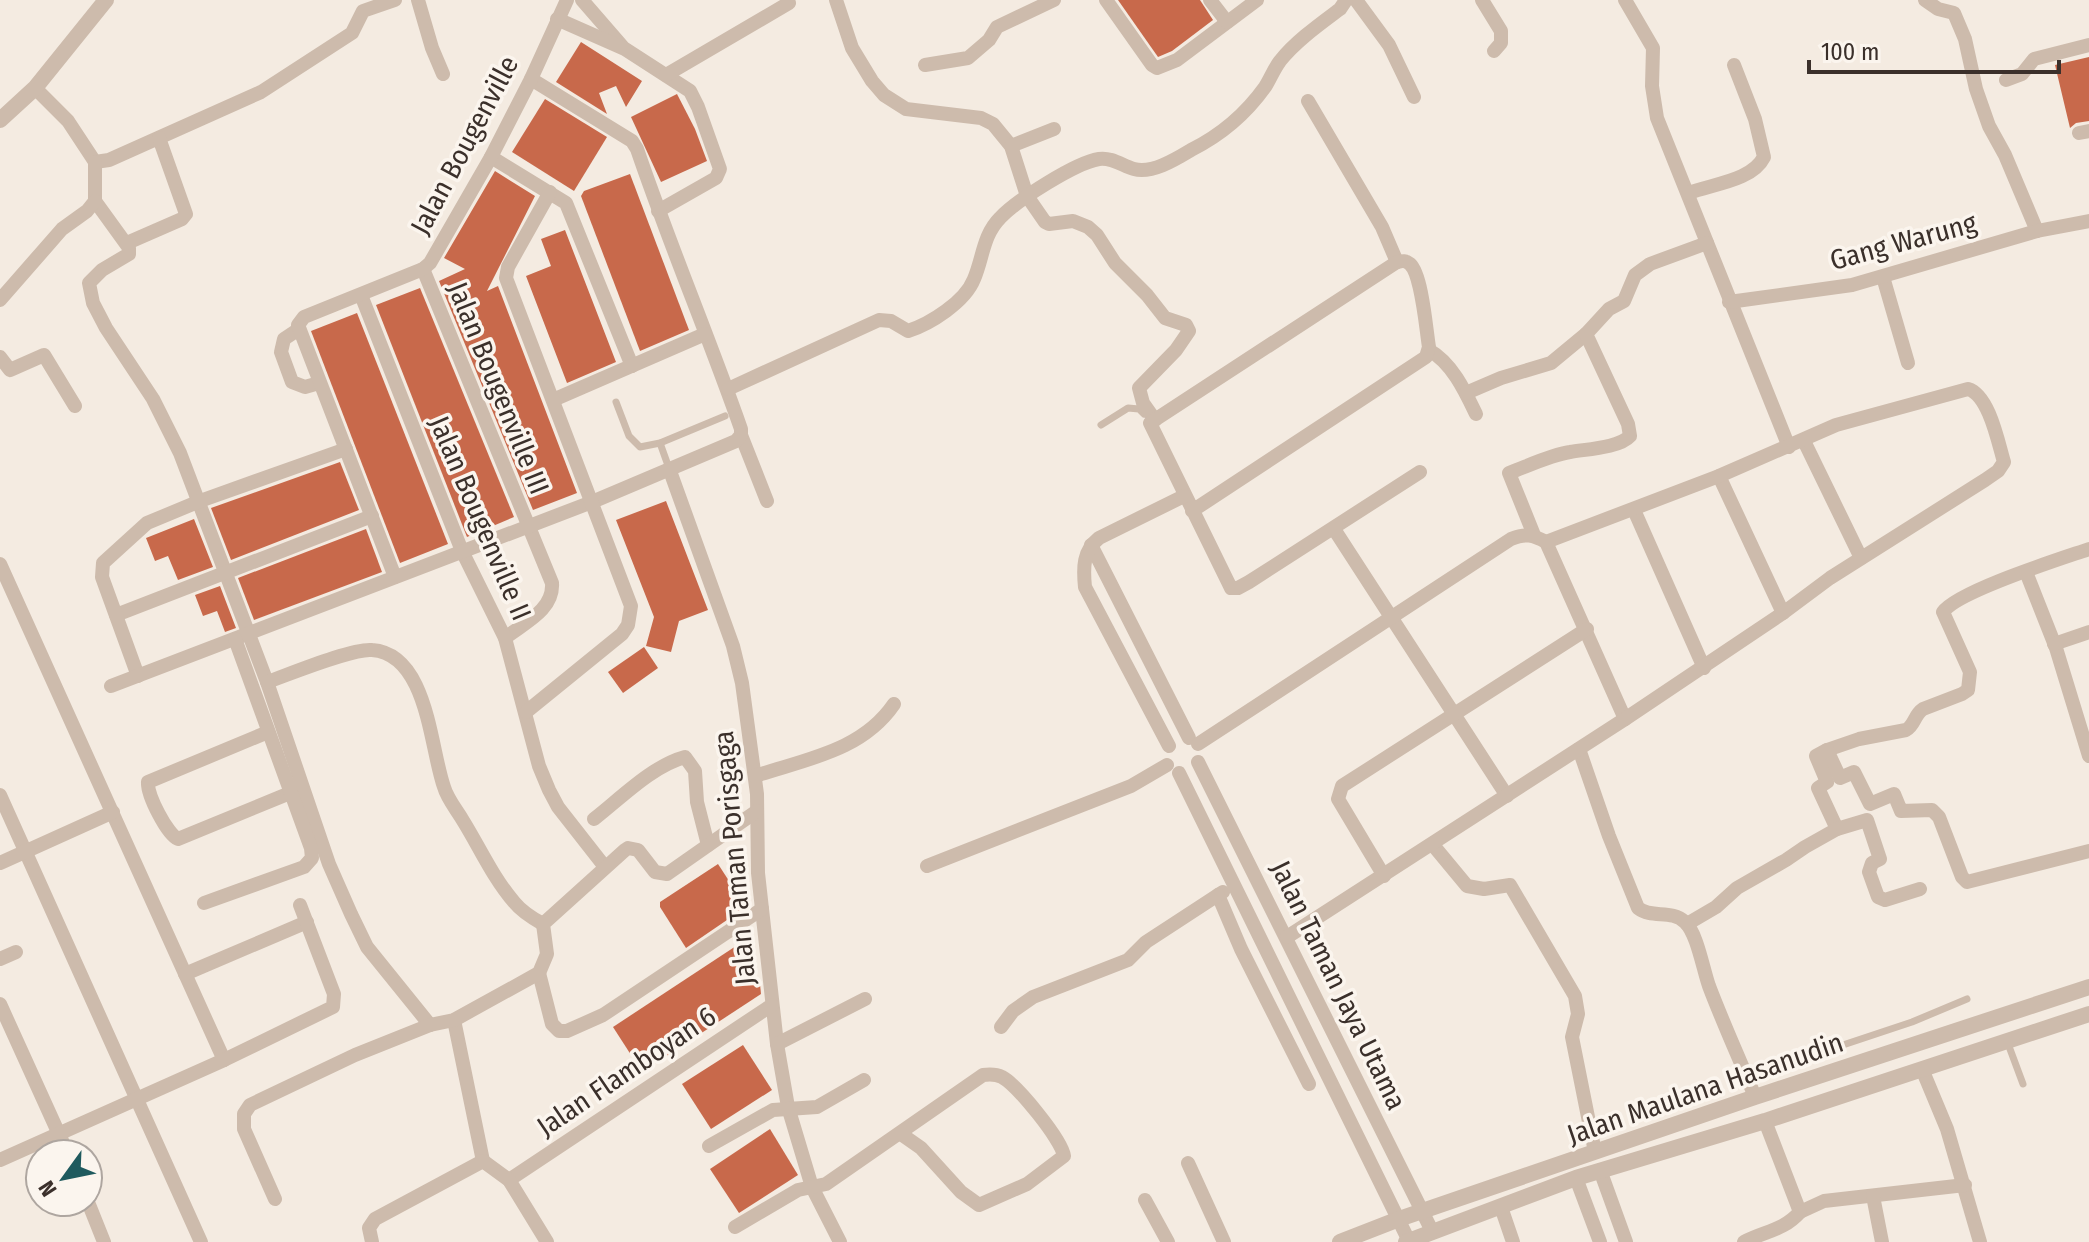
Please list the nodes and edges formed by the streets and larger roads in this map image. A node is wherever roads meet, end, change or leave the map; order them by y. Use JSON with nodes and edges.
{"nodes":[{"id":1,"x":106,"y":0,"type":"edge"},
{"id":2,"x":395,"y":0,"type":"edge"},
{"id":3,"x":418,"y":0,"type":"edge"},
{"id":4,"x":567,"y":0,"type":"edge"},
{"id":5,"x":582,"y":0,"type":"edge"},
{"id":6,"x":836,"y":0,"type":"edge"},
{"id":7,"x":1054,"y":0,"type":"edge"},
{"id":8,"x":1106,"y":0,"type":"edge"},
{"id":9,"x":1210,"y":0,"type":"edge"},
{"id":10,"x":1257,"y":0,"type":"edge"},
{"id":11,"x":1346,"y":0,"type":"edge"},
{"id":12,"x":1356,"y":0,"type":"edge"},
{"id":13,"x":1482,"y":0,"type":"edge"},
{"id":14,"x":1625,"y":0,"type":"edge"},
{"id":15,"x":1925,"y":0,"type":"edge"},
{"id":16,"x":789,"y":3,"type":"dead end"},
{"id":17,"x":1954,"y":7,"type":"edge"},
{"id":18,"x":557,"y":19,"type":"junction"},
{"id":19,"x":1227,"y":22,"type":"junction"},
{"id":20,"x":2089,"y":45,"type":"edge"},
{"id":21,"x":625,"y":49,"type":"junction"},
{"id":22,"x":1494,"y":51,"type":"dead end"},
{"id":23,"x":925,"y":65,"type":"dead end"},
{"id":24,"x":1734,"y":65,"type":"dead end"},
{"id":25,"x":443,"y":74,"type":"dead end"},
{"id":26,"x":666,"y":75,"type":"junction"},
{"id":27,"x":531,"y":79,"type":"junction"},
{"id":28,"x":2006,"y":80,"type":"dead end"},
{"id":29,"x":35,"y":88,"type":"junction"},
{"id":30,"x":1414,"y":97,"type":"dead end"},
{"id":31,"x":1308,"y":101,"type":"dead end"},
{"id":32,"x":0,"y":120,"type":"edge"},
{"id":33,"x":1054,"y":129,"type":"dead end"},
{"id":34,"x":159,"y":138,"type":"junction"},
{"id":35,"x":1011,"y":146,"type":"junction"},
{"id":36,"x":491,"y":157,"type":"junction"},
{"id":37,"x":95,"y":162,"type":"junction"},
{"id":38,"x":550,"y":192,"type":"junction"},
{"id":39,"x":1689,"y":193,"type":"junction"},
{"id":40,"x":1027,"y":196,"type":"junction"},
{"id":41,"x":95,"y":201,"type":"junction"},
{"id":42,"x":658,"y":211,"type":"junction"},
{"id":43,"x":2089,"y":221,"type":"edge"},
{"id":44,"x":2037,"y":231,"type":"junction"},
{"id":45,"x":127,"y":243,"type":"junction"},
{"id":46,"x":1707,"y":243,"type":"junction"},
{"id":47,"x":1397,"y":262,"type":"junction"},
{"id":48,"x":423,"y":269,"type":"junction"},
{"id":49,"x":1883,"y":277,"type":"junction"},
{"id":50,"x":361,"y":295,"type":"junction"},
{"id":51,"x":0,"y":300,"type":"edge"},
{"id":52,"x":1729,"y":302,"type":"junction"},
{"id":53,"x":299,"y":329,"type":"junction"},
{"id":54,"x":705,"y":334,"type":"junction"},
{"id":55,"x":1586,"y":334,"type":"junction"},
{"id":56,"x":1429,"y":350,"type":"junction"},
{"id":57,"x":0,"y":357,"type":"edge"},
{"id":58,"x":1908,"y":363,"type":"dead end"},
{"id":59,"x":632,"y":366,"type":"junction"},
{"id":60,"x":319,"y":383,"type":"junction"},
{"id":61,"x":728,"y":389,"type":"junction"},
{"id":62,"x":1466,"y":393,"type":"junction"},
{"id":63,"x":553,"y":400,"type":"junction"},
{"id":64,"x":75,"y":406,"type":"dead end"},
{"id":65,"x":1476,"y":414,"type":"dead end"},
{"id":66,"x":1153,"y":422,"type":"junction"},
{"id":67,"x":741,"y":435,"type":"junction"},
{"id":68,"x":1804,"y":441,"type":"junction"},
{"id":69,"x":1789,"y":447,"type":"junction"},
{"id":70,"x":346,"y":449,"type":"junction"},
{"id":71,"x":670,"y":471,"type":"junction"},
{"id":72,"x":1420,"y":472,"type":"dead end"},
{"id":73,"x":1719,"y":476,"type":"junction"},
{"id":74,"x":1184,"y":496,"type":"junction"},
{"id":75,"x":200,"y":501,"type":"junction"},
{"id":76,"x":767,"y":501,"type":"dead end"},
{"id":77,"x":592,"y":502,"type":"junction"},
{"id":78,"x":1634,"y":510,"type":"junction"},
{"id":79,"x":1192,"y":511,"type":"junction"},
{"id":80,"x":372,"y":516,"type":"junction"},
{"id":81,"x":527,"y":527,"type":"junction"},
{"id":82,"x":1334,"y":529,"type":"junction"},
{"id":83,"x":1540,"y":539,"type":"junction"},
{"id":84,"x":1091,"y":545,"type":"junction"},
{"id":85,"x":2089,"y":549,"type":"edge"},
{"id":86,"x":462,"y":551,"type":"junction"},
{"id":87,"x":1861,"y":558,"type":"junction"},
{"id":88,"x":0,"y":564,"type":"edge"},
{"id":89,"x":2026,"y":572,"type":"junction"},
{"id":90,"x":226,"y":573,"type":"junction"},
{"id":91,"x":395,"y":577,"type":"junction"},
{"id":92,"x":1783,"y":613,"type":"junction"},
{"id":93,"x":116,"y":615,"type":"junction"},
{"id":94,"x":1392,"y":618,"type":"junction"},
{"id":95,"x":1587,"y":629,"type":"junction"},
{"id":96,"x":2089,"y":632,"type":"edge"},
{"id":97,"x":249,"y":633,"type":"junction"},
{"id":98,"x":505,"y":638,"type":"junction"},
{"id":99,"x":235,"y":639,"type":"junction"},
{"id":100,"x":2054,"y":644,"type":"junction"},
{"id":101,"x":1704,"y":668,"type":"junction"},
{"id":102,"x":138,"y":676,"type":"junction"},
{"id":103,"x":267,"y":682,"type":"junction"},
{"id":104,"x":111,"y":686,"type":"dead end"},
{"id":105,"x":894,"y":704,"type":"dead end"},
{"id":106,"x":526,"y":712,"type":"junction"},
{"id":107,"x":1454,"y":715,"type":"junction"},
{"id":108,"x":1625,"y":719,"type":"junction"},
{"id":109,"x":268,"y":732,"type":"junction"},
{"id":110,"x":1193,"y":741,"type":"junction"},
{"id":111,"x":1169,"y":746,"type":"junction"},
{"id":112,"x":1579,"y":749,"type":"junction"},
{"id":113,"x":1827,"y":750,"type":"junction"},
{"id":114,"x":2089,"y":756,"type":"edge"},
{"id":115,"x":1198,"y":762,"type":"junction"},
{"id":116,"x":1173,"y":769,"type":"junction"},
{"id":117,"x":755,"y":776,"type":"junction"},
{"id":118,"x":290,"y":793,"type":"junction"},
{"id":119,"x":0,"y":795,"type":"edge"},
{"id":120,"x":1507,"y":796,"type":"junction"},
{"id":121,"x":757,"y":811,"type":"junction"},
{"id":122,"x":113,"y":812,"type":"junction"},
{"id":123,"x":594,"y":819,"type":"dead end"},
{"id":124,"x":1837,"y":829,"type":"junction"},
{"id":125,"x":708,"y":845,"type":"junction"},
{"id":126,"x":1433,"y":845,"type":"junction"},
{"id":127,"x":26,"y":851,"type":"junction"},
{"id":128,"x":2089,"y":851,"type":"edge"},
{"id":129,"x":0,"y":863,"type":"edge"},
{"id":130,"x":927,"y":866,"type":"dead end"},
{"id":131,"x":605,"y":867,"type":"junction"},
{"id":132,"x":1384,"y":876,"type":"junction"},
{"id":133,"x":1234,"y":887,"type":"junction"},
{"id":134,"x":1920,"y":889,"type":"dead end"},
{"id":135,"x":1218,"y":895,"type":"junction"},
{"id":136,"x":204,"y":903,"type":"dead end"},
{"id":137,"x":300,"y":905,"type":"dead end"},
{"id":138,"x":762,"y":909,"type":"junction"},
{"id":139,"x":307,"y":922,"type":"junction"},
{"id":140,"x":543,"y":924,"type":"junction"},
{"id":141,"x":1687,"y":924,"type":"junction"},
{"id":142,"x":1287,"y":937,"type":"junction"},
{"id":143,"x":1260,"y":940,"type":"junction"},
{"id":144,"x":1241,"y":949,"type":"junction"},
{"id":145,"x":16,"y":952,"type":"dead end"},
{"id":146,"x":0,"y":959,"type":"edge"},
{"id":147,"x":539,"y":973,"type":"junction"},
{"id":148,"x":185,"y":974,"type":"junction"},
{"id":149,"x":2089,"y":987,"type":"edge"},
{"id":150,"x":865,"y":999,"type":"dead end"},
{"id":151,"x":0,"y":1004,"type":"edge"},
{"id":152,"x":772,"y":1005,"type":"junction"},
{"id":153,"x":2089,"y":1014,"type":"edge"},
{"id":154,"x":454,"y":1020,"type":"junction"},
{"id":155,"x":430,"y":1025,"type":"junction"},
{"id":156,"x":1001,"y":1027,"type":"dead end"},
{"id":157,"x":777,"y":1044,"type":"junction"},
{"id":158,"x":1314,"y":1049,"type":"junction"},
{"id":159,"x":1296,"y":1057,"type":"junction"},
{"id":160,"x":224,"y":1060,"type":"junction"},
{"id":161,"x":1923,"y":1071,"type":"junction"},
{"id":162,"x":864,"y":1080,"type":"dead end"},
{"id":163,"x":1309,"y":1084,"type":"dead end"},
{"id":164,"x":1755,"y":1097,"type":"junction"},
{"id":165,"x":136,"y":1100,"type":"junction"},
{"id":166,"x":788,"y":1107,"type":"junction"},
{"id":167,"x":1765,"y":1121,"type":"junction"},
{"id":168,"x":59,"y":1134,"type":"junction"},
{"id":169,"x":901,"y":1134,"type":"junction"},
{"id":170,"x":61,"y":1138,"type":"edge"},
{"id":171,"x":709,"y":1146,"type":"dead end"},
{"id":172,"x":1595,"y":1152,"type":"junction"},
{"id":173,"x":0,"y":1160,"type":"edge"},
{"id":174,"x":483,"y":1161,"type":"junction"},
{"id":175,"x":1188,"y":1163,"type":"dead end"},
{"id":176,"x":1601,"y":1174,"type":"junction"},
{"id":177,"x":509,"y":1180,"type":"junction"},
{"id":178,"x":1578,"y":1182,"type":"junction"},
{"id":179,"x":1965,"y":1185,"type":"junction"},
{"id":180,"x":812,"y":1187,"type":"junction"},
{"id":181,"x":1873,"y":1196,"type":"junction"},
{"id":182,"x":275,"y":1199,"type":"dead end"},
{"id":183,"x":1145,"y":1200,"type":"dead end"},
{"id":184,"x":1422,"y":1211,"type":"junction"},
{"id":185,"x":1503,"y":1212,"type":"junction"},
{"id":186,"x":1800,"y":1212,"type":"junction"},
{"id":187,"x":1614,"y":1214,"type":"junction"},
{"id":188,"x":94,"y":1218,"type":"edge"},
{"id":189,"x":1399,"y":1219,"type":"junction"},
{"id":190,"x":735,"y":1227,"type":"dead end"},
{"id":191,"x":1432,"y":1231,"type":"junction"},
{"id":192,"x":1597,"y":1235,"type":"edge"},
{"id":193,"x":1512,"y":1238,"type":"edge"},
{"id":194,"x":1408,"y":1241,"type":"edge"},
{"id":195,"x":104,"y":1242,"type":"edge"},
{"id":196,"x":201,"y":1242,"type":"edge"},
{"id":197,"x":372,"y":1242,"type":"edge"},
{"id":198,"x":547,"y":1242,"type":"edge"},
{"id":199,"x":840,"y":1242,"type":"edge"},
{"id":200,"x":1168,"y":1242,"type":"edge"},
{"id":201,"x":1224,"y":1242,"type":"edge"},
{"id":202,"x":1340,"y":1242,"type":"edge"},
{"id":203,"x":1626,"y":1242,"type":"edge"},
{"id":204,"x":1744,"y":1242,"type":"edge"},
{"id":205,"x":1882,"y":1242,"type":"edge"},
{"id":206,"x":1980,"y":1242,"type":"edge"}],
"edges":[{"from":1,"to":29,"type":"street"},
{"from":2,"to":34,"type":"street"},
{"from":3,"to":25,"type":"street"},
{"from":4,"to":18,"type":"street","name":"Jalan Bougenville"},
{"from":5,"to":21,"type":"street"},
{"from":6,"to":35,"type":"street"},
{"from":7,"to":23,"type":"street"},
{"from":8,"to":19,"type":"street"},
{"from":9,"to":19,"type":"street"},
{"from":10,"to":19,"type":"street"},
{"from":11,"to":40,"type":"street"},
{"from":12,"to":30,"type":"street"},
{"from":13,"to":22,"type":"street"},
{"from":14,"to":39,"type":"street"},
{"from":15,"to":17,"type":"street"},
{"from":16,"to":26,"type":"street"},
{"from":17,"to":44,"type":"street"},
{"from":18,"to":21,"type":"street"},
{"from":18,"to":27,"type":"street","name":"Jalan Bougenville"},
{"from":20,"to":28,"type":"street"},
{"from":21,"to":26,"type":"street"},
{"from":24,"to":39,"type":"street"},
{"from":26,"to":42,"type":"street"},
{"from":27,"to":36,"type":"street","name":"Jalan Bougenville"},
{"from":27,"to":42,"type":"street"},
{"from":29,"to":32,"type":"street"},
{"from":29,"to":37,"type":"street"},
{"from":31,"to":47,"type":"street"},
{"from":33,"to":35,"type":"street"},
{"from":34,"to":37,"type":"street"},
{"from":34,"to":45,"type":"street"},
{"from":35,"to":40,"type":"street"},
{"from":36,"to":38,"type":"street"},
{"from":36,"to":48,"type":"street","name":"Jalan Bougenville"},
{"from":37,"to":41,"type":"street"},
{"from":38,"to":59,"type":"street"},
{"from":38,"to":63,"type":"street"},
{"from":39,"to":46,"type":"street"},
{"from":40,"to":61,"type":"street"},
{"from":40,"to":66,"type":"street"},
{"from":41,"to":45,"type":"street"},
{"from":41,"to":51,"type":"street"},
{"from":42,"to":54,"type":"street"},
{"from":43,"to":44,"type":"street","name":"Gang Warung"},
{"from":44,"to":49,"type":"street","name":"Gang Warung"},
{"from":45,"to":75,"type":"street"},
{"from":46,"to":52,"type":"street"},
{"from":46,"to":55,"type":"street"},
{"from":47,"to":56,"type":"street"},
{"from":47,"to":66,"type":"street"},
{"from":48,"to":50,"type":"street","name":"Jalan Bougenville"},
{"from":48,"to":81,"type":"street","name":"Jalan Bougenville III"},
{"from":49,"to":52,"type":"street","name":"Gang Warung"},
{"from":49,"to":58,"type":"street"},
{"from":50,"to":53,"type":"street","name":"Jalan Bougenville"},
{"from":50,"to":86,"type":"street","name":"Jalan Bougenville II"},
{"from":52,"to":69,"type":"street"},
{"from":53,"to":60,"type":"street"},
{"from":53,"to":60,"type":"street"},
{"from":54,"to":59,"type":"street"},
{"from":54,"to":61,"type":"street"},
{"from":55,"to":62,"type":"street"},
{"from":55,"to":83,"type":"street"},
{"from":56,"to":62,"type":"street"},
{"from":56,"to":79,"type":"street"},
{"from":57,"to":64,"type":"street"},
{"from":59,"to":63,"type":"street"},
{"from":60,"to":70,"type":"street"},
{"from":61,"to":67,"type":"street"},
{"from":62,"to":65,"type":"street"},
{"from":63,"to":77,"type":"street"},
{"from":66,"to":74,"type":"street"},
{"from":67,"to":71,"type":"street"},
{"from":67,"to":76,"type":"street"},
{"from":68,"to":69,"type":"street"},
{"from":68,"to":87,"type":"street"},
{"from":68,"to":87,"type":"street"},
{"from":69,"to":73,"type":"street"},
{"from":70,"to":75,"type":"street"},
{"from":70,"to":80,"type":"street"},
{"from":71,"to":77,"type":"street"},
{"from":71,"to":117,"type":"street","name":"Jalan Taman Porisgaga"},
{"from":72,"to":82,"type":"street"},
{"from":73,"to":78,"type":"street"},
{"from":73,"to":92,"type":"street"},
{"from":74,"to":79,"type":"street"},
{"from":74,"to":84,"type":"street"},
{"from":75,"to":90,"type":"street"},
{"from":75,"to":93,"type":"street"},
{"from":77,"to":81,"type":"street"},
{"from":77,"to":106,"type":"street"},
{"from":78,"to":83,"type":"street"},
{"from":78,"to":101,"type":"street"},
{"from":79,"to":82,"type":"street"},
{"from":80,"to":90,"type":"street"},
{"from":80,"to":91,"type":"street"},
{"from":81,"to":86,"type":"street"},
{"from":81,"to":98,"type":"street","name":"Jalan Bougenville III"},
{"from":82,"to":94,"type":"street"},
{"from":83,"to":94,"type":"street"},
{"from":83,"to":95,"type":"street"},
{"from":84,"to":110,"type":"street"},
{"from":84,"to":111,"type":"street"},
{"from":85,"to":89,"type":"street"},
{"from":86,"to":91,"type":"street"},
{"from":86,"to":98,"type":"street","name":"Jalan Bougenville II"},
{"from":87,"to":92,"type":"street"},
{"from":88,"to":122,"type":"street"},
{"from":89,"to":100,"type":"street"},
{"from":89,"to":113,"type":"street"},
{"from":90,"to":93,"type":"street"},
{"from":90,"to":97,"type":"street"},
{"from":91,"to":97,"type":"street"},
{"from":92,"to":101,"type":"street"},
{"from":93,"to":102,"type":"street"},
{"from":94,"to":107,"type":"street"},
{"from":94,"to":110,"type":"street"},
{"from":95,"to":107,"type":"street"},
{"from":95,"to":108,"type":"street"},
{"from":96,"to":100,"type":"street"},
{"from":97,"to":99,"type":"street"},
{"from":97,"to":103,"type":"street"},
{"from":98,"to":106,"type":"street","name":"Jalan Bougenville II"},
{"from":99,"to":102,"type":"street"},
{"from":99,"to":109,"type":"street"},
{"from":100,"to":114,"type":"street"},
{"from":101,"to":108,"type":"street"},
{"from":102,"to":104,"type":"street"},
{"from":103,"to":140,"type":"street"},
{"from":103,"to":155,"type":"street"},
{"from":105,"to":117,"type":"street"},
{"from":106,"to":131,"type":"street","name":"Jalan Bougenville II"},
{"from":107,"to":120,"type":"street"},
{"from":107,"to":132,"type":"street"},
{"from":108,"to":112,"type":"street"},
{"from":109,"to":118,"type":"street"},
{"from":109,"to":118,"type":"street"},
{"from":110,"to":111,"type":"street"},
{"from":110,"to":115,"type":"street"},
{"from":111,"to":116,"type":"street"},
{"from":112,"to":120,"type":"street"},
{"from":112,"to":141,"type":"street"},
{"from":113,"to":124,"type":"street"},
{"from":113,"to":128,"type":"street"},
{"from":115,"to":116,"type":"street"},
{"from":115,"to":142,"type":"street","name":"Jalan Taman Jaya Utama"},
{"from":116,"to":130,"type":"street"},
{"from":116,"to":133,"type":"street","name":"Jalan Taman Jaya Utama"},
{"from":117,"to":121,"type":"street","name":"Jalan Taman Porisgaga"},
{"from":118,"to":136,"type":"street"},
{"from":119,"to":127,"type":"street"},
{"from":120,"to":126,"type":"street"},
{"from":121,"to":125,"type":"street"},
{"from":121,"to":138,"type":"street","name":"Jalan Taman Porisgaga"},
{"from":122,"to":127,"type":"street"},
{"from":122,"to":148,"type":"street"},
{"from":123,"to":125,"type":"street"},
{"from":124,"to":134,"type":"street"},
{"from":124,"to":141,"type":"street"},
{"from":125,"to":131,"type":"street"},
{"from":126,"to":132,"type":"street"},
{"from":126,"to":172,"type":"street"},
{"from":127,"to":129,"type":"street"},
{"from":127,"to":165,"type":"street"},
{"from":131,"to":140,"type":"street"},
{"from":132,"to":142,"type":"street"},
{"from":133,"to":135,"type":"street"},
{"from":133,"to":143,"type":"street","name":"Jalan Taman Jaya Utama"},
{"from":135,"to":144,"type":"street"},
{"from":135,"to":156,"type":"street"},
{"from":137,"to":139,"type":"street"},
{"from":138,"to":147,"type":"street"},
{"from":138,"to":152,"type":"street","name":"Jalan Taman Porisgaga"},
{"from":139,"to":148,"type":"street"},
{"from":139,"to":160,"type":"street"},
{"from":140,"to":147,"type":"street"},
{"from":141,"to":164,"type":"street"},
{"from":142,"to":184,"type":"street","name":"Jalan Taman Jaya Utama"},
{"from":143,"to":144,"type":"street"},
{"from":143,"to":158,"type":"street","name":"Jalan Taman Jaya Utama"},
{"from":144,"to":159,"type":"street"},
{"from":145,"to":146,"type":"street"},
{"from":147,"to":154,"type":"street"},
{"from":148,"to":160,"type":"street"},
{"from":149,"to":164,"type":"street","name":"Jalan Maulana Hasanudin"},
{"from":150,"to":157,"type":"street"},
{"from":151,"to":168,"type":"street"},
{"from":152,"to":157,"type":"street","name":"Jalan Taman Porisgaga"},
{"from":152,"to":177,"type":"street","name":"Jalan Flamboyan 6"},
{"from":153,"to":161,"type":"street","name":"Jalan Maulana Hasanudin"},
{"from":154,"to":155,"type":"street"},
{"from":154,"to":174,"type":"street"},
{"from":155,"to":182,"type":"street"},
{"from":157,"to":166,"type":"street","name":"Jalan Taman Porisgaga"},
{"from":158,"to":159,"type":"street"},
{"from":158,"to":189,"type":"street","name":"Jalan Taman Jaya Utama"},
{"from":159,"to":163,"type":"street"},
{"from":160,"to":165,"type":"street"},
{"from":161,"to":167,"type":"street","name":"Jalan Maulana Hasanudin"},
{"from":161,"to":179,"type":"street"},
{"from":162,"to":166,"type":"street"},
{"from":164,"to":167,"type":"street"},
{"from":164,"to":172,"type":"street","name":"Jalan Maulana Hasanudin"},
{"from":165,"to":168,"type":"street"},
{"from":165,"to":196,"type":"street"},
{"from":166,"to":171,"type":"street"},
{"from":166,"to":180,"type":"street","name":"Jalan Taman Porisgaga"},
{"from":167,"to":176,"type":"street","name":"Jalan Maulana Hasanudin"},
{"from":167,"to":186,"type":"street"},
{"from":168,"to":170,"type":"street"},
{"from":168,"to":173,"type":"street"},
{"from":169,"to":169,"type":"street"},
{"from":169,"to":180,"type":"street"},
{"from":172,"to":184,"type":"street","name":"Jalan Maulana Hasanudin"},
{"from":174,"to":177,"type":"street"},
{"from":174,"to":197,"type":"street"},
{"from":175,"to":201,"type":"street"},
{"from":176,"to":178,"type":"street","name":"Jalan Maulana Hasanudin"},
{"from":176,"to":187,"type":"street"},
{"from":177,"to":198,"type":"street"},
{"from":178,"to":185,"type":"street","name":"Jalan Maulana Hasanudin"},
{"from":178,"to":192,"type":"street"},
{"from":179,"to":181,"type":"street"},
{"from":179,"to":206,"type":"street"},
{"from":180,"to":190,"type":"street"},
{"from":180,"to":199,"type":"street","name":"Jalan Taman Porisgaga"},
{"from":181,"to":186,"type":"street"},
{"from":181,"to":205,"type":"street"},
{"from":183,"to":200,"type":"street"},
{"from":184,"to":189,"type":"street","name":"Jalan Maulana Hasanudin"},
{"from":184,"to":191,"type":"street","name":"Jalan Taman Jaya Utama"},
{"from":185,"to":191,"type":"street","name":"Jalan Maulana Hasanudin"},
{"from":185,"to":193,"type":"street"},
{"from":186,"to":204,"type":"street"},
{"from":187,"to":192,"type":"street"},
{"from":187,"to":203,"type":"street"},
{"from":188,"to":195,"type":"street"},
{"from":189,"to":194,"type":"street","name":"Jalan Taman Jaya Utama"},
{"from":189,"to":202,"type":"street","name":"Jalan Maulana Hasanudin"},
{"from":191,"to":194,"type":"street","name":"Jalan Maulana Hasanudin"}]}
